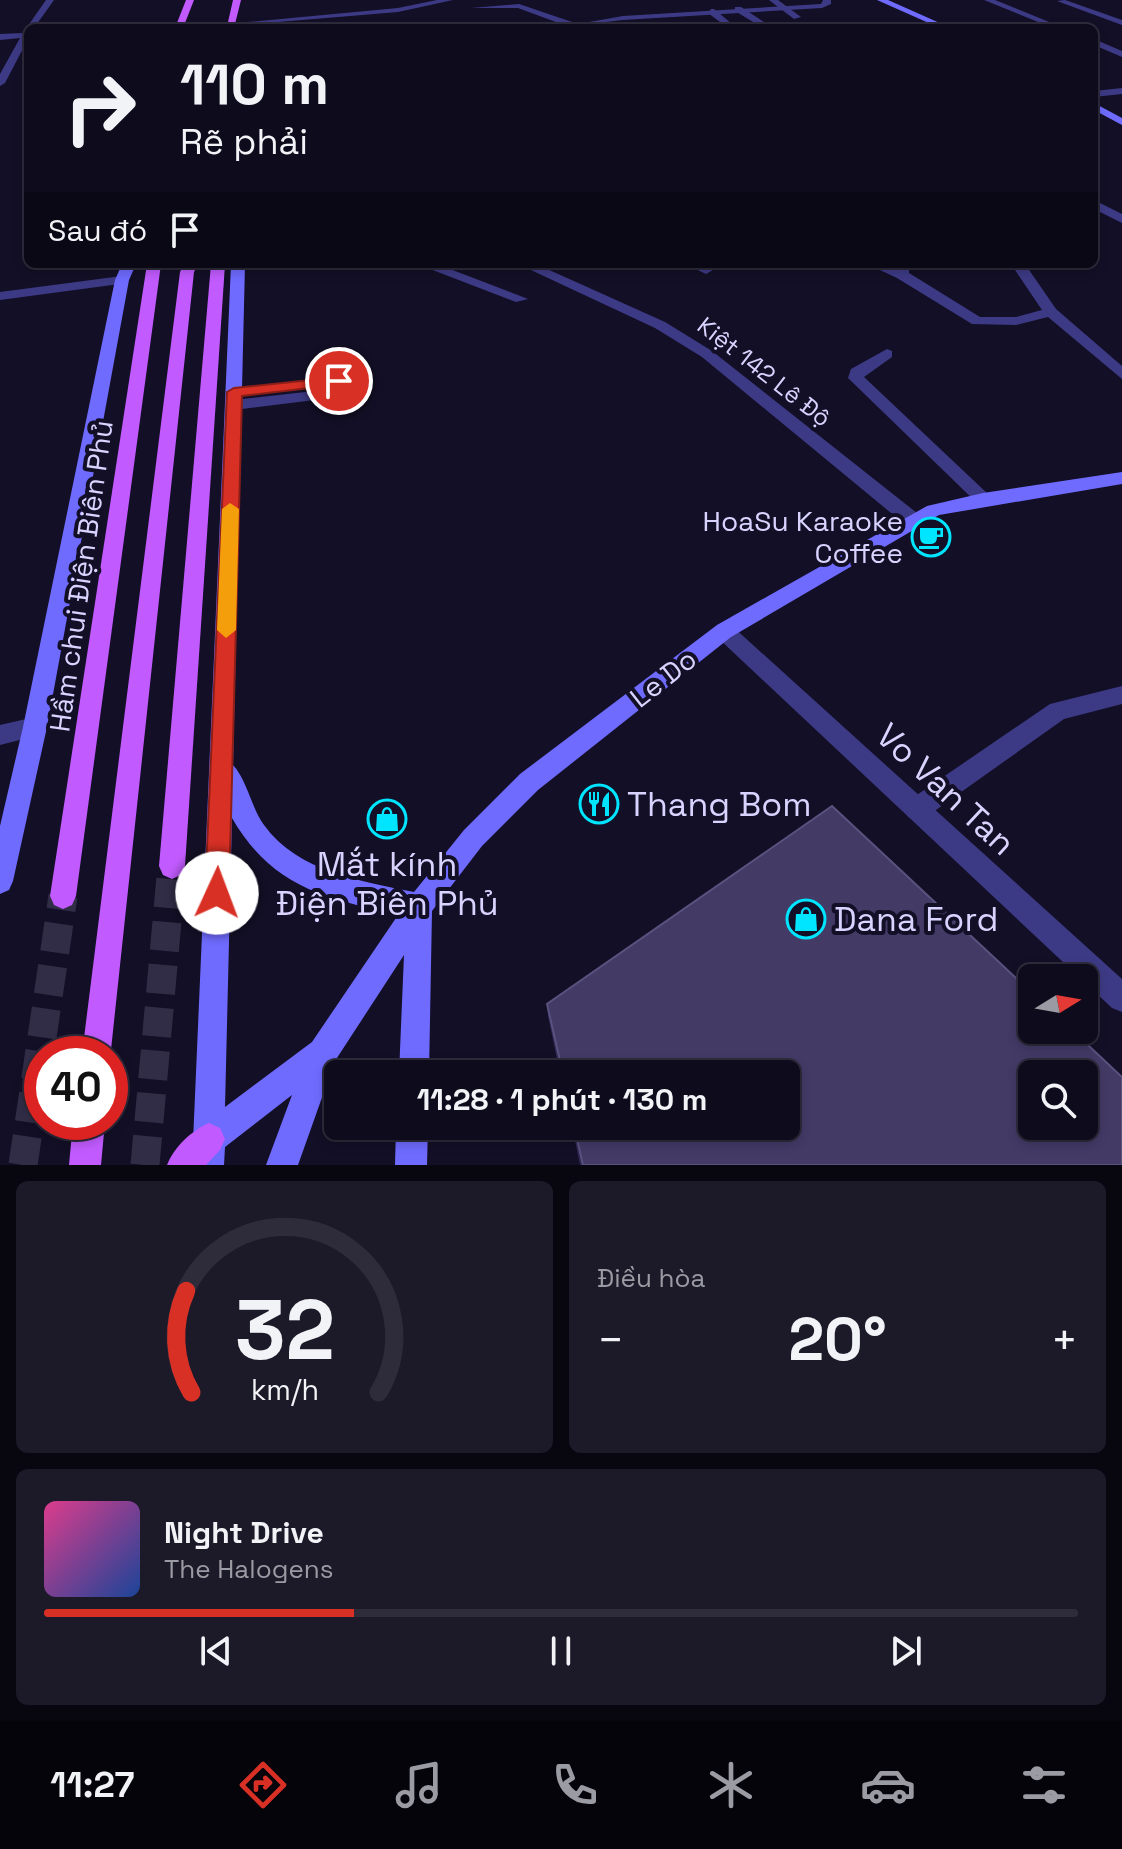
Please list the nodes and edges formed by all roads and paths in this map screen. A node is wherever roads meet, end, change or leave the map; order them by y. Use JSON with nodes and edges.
{"nodes":[{"id":1,"x":50,"y":0,"type":"edge"},
{"id":2,"x":190,"y":0,"type":"edge"},
{"id":3,"x":237,"y":0,"type":"edge"},
{"id":4,"x":449,"y":0,"type":"edge"},
{"id":5,"x":693,"y":0,"type":"edge"},
{"id":6,"x":773,"y":0,"type":"edge"},
{"id":7,"x":827,"y":0,"type":"edge"},
{"id":8,"x":881,"y":0,"type":"edge"},
{"id":9,"x":988,"y":0,"type":"edge"},
{"id":10,"x":1065,"y":1,"type":"edge"},
{"id":11,"x":1048,"y":3,"type":"dead end"},
{"id":12,"x":1036,"y":5,"type":"dead end"},
{"id":13,"x":782,"y":7,"type":"junction"},
{"id":14,"x":475,"y":8,"type":"dead end"},
{"id":15,"x":403,"y":9,"type":"junction"},
{"id":16,"x":738,"y":9,"type":"junction"},
{"id":17,"x":1011,"y":9,"type":"junction"},
{"id":18,"x":711,"y":11,"type":"junction"},
{"id":19,"x":797,"y":17,"type":"dead end"},
{"id":20,"x":408,"y":18,"type":"dead end"},
{"id":21,"x":1122,"y":23,"type":"edge"},
{"id":22,"x":34,"y":24,"type":"edge"},
{"id":23,"x":180,"y":24,"type":"edge"},
{"id":24,"x":231,"y":24,"type":"edge"},
{"id":25,"x":250,"y":24,"type":"edge"},
{"id":26,"x":564,"y":24,"type":"edge"},
{"id":27,"x":589,"y":24,"type":"edge"},
{"id":28,"x":728,"y":24,"type":"edge"},
{"id":29,"x":762,"y":24,"type":"edge"},
{"id":30,"x":938,"y":24,"type":"edge"},
{"id":31,"x":1050,"y":24,"type":"edge"},
{"id":32,"x":24,"y":33,"type":"edge"},
{"id":33,"x":0,"y":37,"type":"edge"},
{"id":34,"x":24,"y":39,"type":"edge"},
{"id":35,"x":1098,"y":44,"type":"edge"},
{"id":36,"x":1121,"y":53,"type":"edge"},
{"id":37,"x":0,"y":83,"type":"edge"},
{"id":38,"x":1122,"y":91,"type":"edge"},
{"id":39,"x":1098,"y":94,"type":"edge"},
{"id":40,"x":1098,"y":108,"type":"edge"},
{"id":41,"x":1122,"y":122,"type":"edge"},
{"id":42,"x":1098,"y":206,"type":"edge"},
{"id":43,"x":1122,"y":219,"type":"edge"},
{"id":44,"x":153,"y":268,"type":"edge"},
{"id":45,"x":189,"y":268,"type":"edge"},
{"id":46,"x":218,"y":268,"type":"edge"},
{"id":47,"x":238,"y":268,"type":"edge"},
{"id":48,"x":435,"y":268,"type":"edge"},
{"id":49,"x":534,"y":268,"type":"edge"},
{"id":50,"x":701,"y":268,"type":"edge"},
{"id":51,"x":1021,"y":268,"type":"edge"},
{"id":52,"x":902,"y":269,"type":"edge"},
{"id":53,"x":706,"y":270,"type":"dead end"},
{"id":54,"x":125,"y":272,"type":"edge"},
{"id":55,"x":0,"y":296,"type":"edge"},
{"id":56,"x":521,"y":299,"type":"dead end"},
{"id":57,"x":1051,"y":312,"type":"junction"},
{"id":58,"x":887,"y":354,"type":"dead end"},
{"id":59,"x":1122,"y":374,"type":"edge"},
{"id":60,"x":340,"y":387,"type":"dead end"},
{"id":61,"x":234,"y":399,"type":"junction"},
{"id":62,"x":1122,"y":478,"type":"edge"},
{"id":63,"x":983,"y":499,"type":"junction"},
{"id":64,"x":915,"y":522,"type":"junction"},
{"id":65,"x":724,"y":631,"type":"junction"},
{"id":66,"x":1122,"y":695,"type":"edge"},
{"id":67,"x":35,"y":727,"type":"junction"},
{"id":68,"x":0,"y":735,"type":"edge"},
{"id":69,"x":222,"y":753,"type":"junction"},
{"id":70,"x":917,"y":809,"type":"junction"},
{"id":71,"x":172,"y":866,"type":"tunnel mouth"},
{"id":72,"x":0,"y":881,"type":"edge"},
{"id":73,"x":63,"y":896,"type":"tunnel mouth"},
{"id":74,"x":419,"y":907,"type":"junction"},
{"id":75,"x":1122,"y":998,"type":"edge"},
{"id":76,"x":99,"y":1036,"type":"edge"},
{"id":77,"x":323,"y":1053,"type":"junction"},
{"id":78,"x":414,"y":1060,"type":"edge"},
{"id":79,"x":87,"y":1140,"type":"edge"},
{"id":80,"x":412,"y":1140,"type":"edge"},
{"id":81,"x":208,"y":1152,"type":"edge"},
{"id":82,"x":85,"y":1165,"type":"edge"},
{"id":83,"x":183,"y":1165,"type":"edge"},
{"id":84,"x":282,"y":1165,"type":"edge"},
{"id":85,"x":411,"y":1165,"type":"edge"}],
"edges":[{"from":1,"to":22,"type":"street"},
{"from":2,"to":23,"type":"main road"},
{"from":3,"to":24,"type":"main road"},
{"from":4,"to":15,"type":"street"},
{"from":5,"to":18,"type":"street"},
{"from":6,"to":13,"type":"street"},
{"from":7,"to":13,"type":"street"},
{"from":8,"to":30,"type":"street"},
{"from":9,"to":17,"type":"street"},
{"from":10,"to":11,"type":"street"},
{"from":10,"to":21,"type":"street"},
{"from":12,"to":17,"type":"street"},
{"from":13,"to":16,"type":"street"},
{"from":13,"to":19,"type":"street"},
{"from":14,"to":26,"type":"street"},
{"from":15,"to":20,"type":"street"},
{"from":15,"to":25,"type":"street"},
{"from":16,"to":18,"type":"street"},
{"from":16,"to":29,"type":"street"},
{"from":17,"to":31,"type":"street"},
{"from":18,"to":27,"type":"street"},
{"from":18,"to":28,"type":"street"},
{"from":32,"to":33,"type":"street"},
{"from":34,"to":37,"type":"street"},
{"from":35,"to":36,"type":"street"},
{"from":38,"to":39,"type":"street"},
{"from":40,"to":41,"type":"street"},
{"from":42,"to":43,"type":"street"},
{"from":44,"to":73,"type":"main road","name":"Hầm chui Điện Biên Phủ"},
{"from":45,"to":76,"type":"main road"},
{"from":46,"to":71,"type":"main road"},
{"from":47,"to":61,"type":"street"},
{"from":48,"to":56,"type":"street"},
{"from":49,"to":64,"type":"street","name":"Kiệt 142 Lê Độ"},
{"from":50,"to":53,"type":"street"},
{"from":51,"to":57,"type":"street"},
{"from":52,"to":57,"type":"street"},
{"from":54,"to":55,"type":"street"},
{"from":54,"to":67,"type":"street"},
{"from":57,"to":59,"type":"street"},
{"from":58,"to":63,"type":"street"},
{"from":60,"to":61,"type":"street"},
{"from":61,"to":69,"type":"street"},
{"from":62,"to":63,"type":"street","name":"Le Do"},
{"from":63,"to":64,"type":"street","name":"Le Do"},
{"from":64,"to":65,"type":"street","name":"Le Do"},
{"from":65,"to":70,"type":"street","name":"Vo Van Tan"},
{"from":65,"to":74,"type":"street","name":"Le Do"},
{"from":66,"to":70,"type":"street"},
{"from":67,"to":68,"type":"street"},
{"from":67,"to":72,"type":"street"},
{"from":69,"to":74,"type":"street"},
{"from":69,"to":81,"type":"street"},
{"from":70,"to":75,"type":"street","name":"Vo Van Tan"},
{"from":74,"to":77,"type":"street","name":"Le Do"},
{"from":74,"to":78,"type":"street"},
{"from":77,"to":81,"type":"street","name":"Le Do"},
{"from":77,"to":84,"type":"street","name":"Le Do"},
{"from":79,"to":82,"type":"main road"},
{"from":80,"to":85,"type":"street"},
{"from":81,"to":83,"type":"main road"}]}
